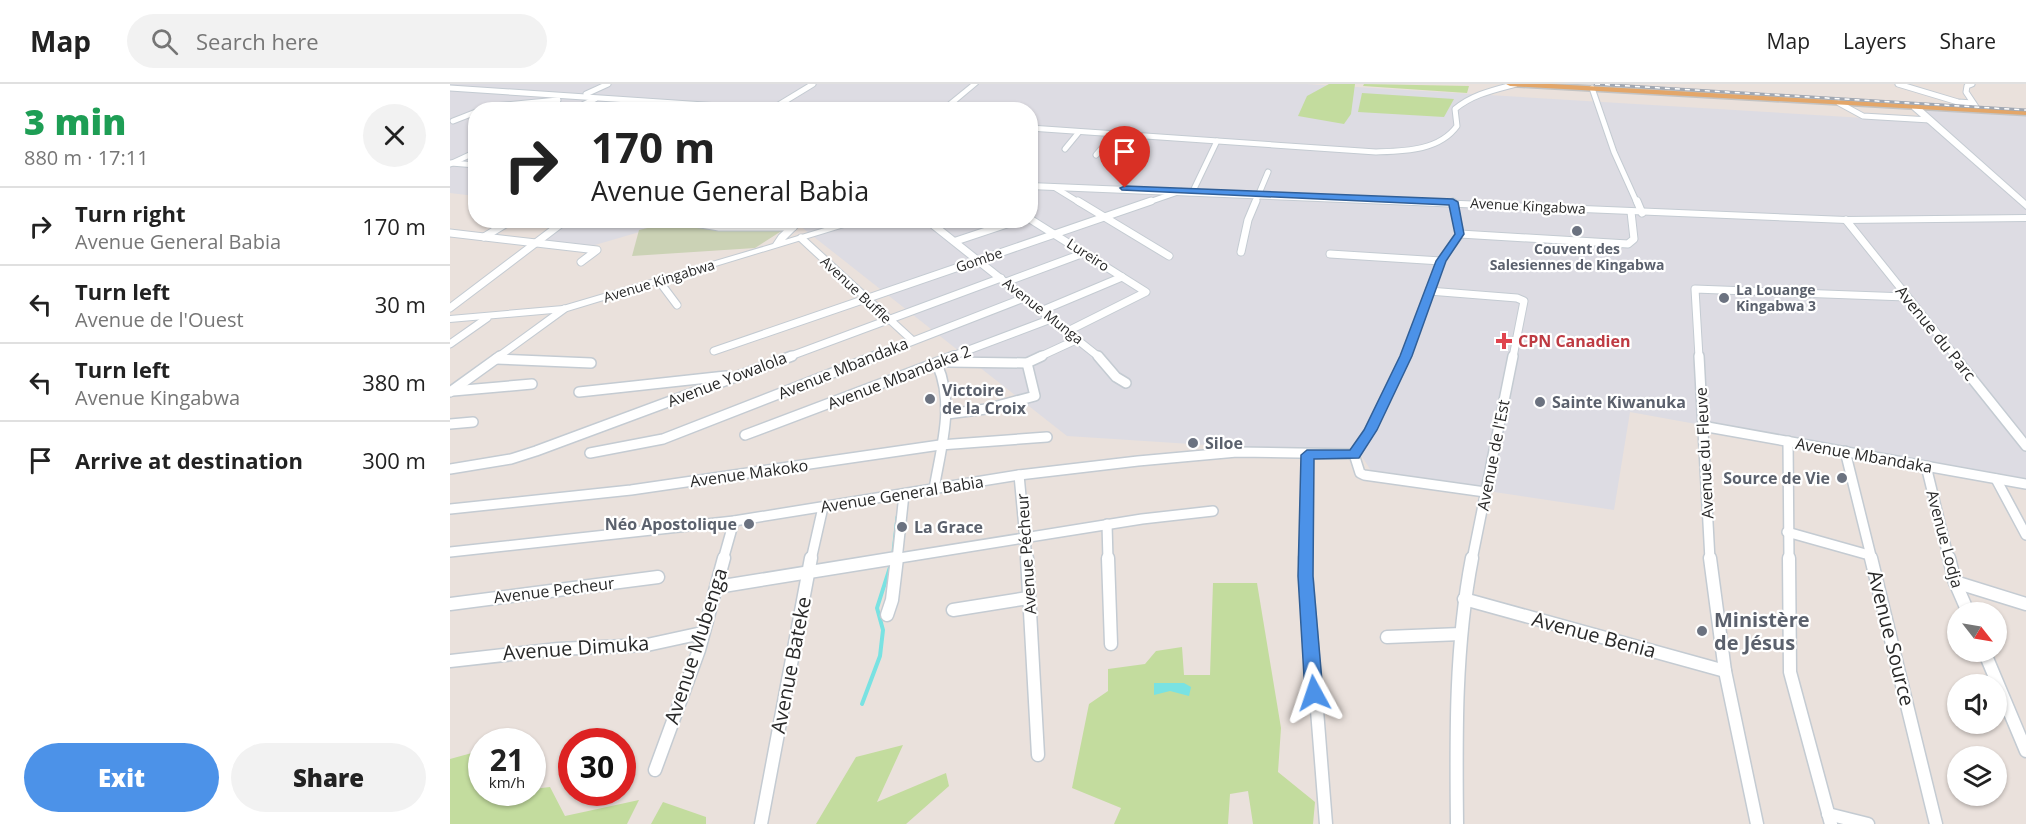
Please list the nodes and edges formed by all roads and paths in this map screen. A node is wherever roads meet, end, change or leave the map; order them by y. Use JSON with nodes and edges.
{"nodes":[{"id":1,"x":608,"y":84,"type":"edge"},
{"id":2,"x":813,"y":84,"type":"edge"},
{"id":3,"x":975,"y":84,"type":"edge"},
{"id":4,"x":1898,"y":84,"type":"edge"},
{"id":5,"x":1972,"y":84,"type":"edge"},
{"id":6,"x":1512,"y":85,"type":"edge"},
{"id":7,"x":450,"y":88,"type":"edge"},
{"id":8,"x":1592,"y":88,"type":"junction"},
{"id":9,"x":1511,"y":94,"type":"dead end"},
{"id":10,"x":600,"y":96,"type":"junction"},
{"id":11,"x":580,"y":97,"type":"junction"},
{"id":12,"x":532,"y":102,"type":"edge"},
{"id":13,"x":588,"y":102,"type":"edge"},
{"id":14,"x":679,"y":102,"type":"edge"},
{"id":15,"x":783,"y":102,"type":"edge"},
{"id":16,"x":952,"y":102,"type":"edge"},
{"id":17,"x":1839,"y":103,"type":"junction"},
{"id":18,"x":1973,"y":103,"type":"junction"},
{"id":19,"x":1915,"y":107,"type":"junction"},
{"id":20,"x":1979,"y":111,"type":"junction"},
{"id":21,"x":2026,"y":113,"type":"edge"},
{"id":22,"x":468,"y":115,"type":"edge"},
{"id":23,"x":1930,"y":120,"type":"junction"},
{"id":24,"x":453,"y":121,"type":"dead end"},
{"id":25,"x":1038,"y":129,"type":"edge"},
{"id":26,"x":1079,"y":132,"type":"junction"},
{"id":27,"x":1114,"y":134,"type":"junction"},
{"id":28,"x":1217,"y":141,"type":"junction"},
{"id":29,"x":1065,"y":149,"type":"dead end"},
{"id":30,"x":468,"y":155,"type":"edge"},
{"id":31,"x":1095,"y":155,"type":"dead end"},
{"id":32,"x":450,"y":163,"type":"edge"},
{"id":33,"x":468,"y":164,"type":"edge"},
{"id":34,"x":1268,"y":172,"type":"dead end"},
{"id":35,"x":1038,"y":186,"type":"edge"},
{"id":36,"x":1054,"y":187,"type":"junction"},
{"id":37,"x":1188,"y":191,"type":"junction"},
{"id":38,"x":1259,"y":194,"type":"junction"},
{"id":39,"x":1453,"y":202,"type":"junction"},
{"id":40,"x":2026,"y":206,"type":"edge"},
{"id":41,"x":1636,"y":213,"type":"junction"},
{"id":42,"x":1104,"y":218,"type":"junction"},
{"id":43,"x":2026,"y":218,"type":"edge"},
{"id":44,"x":1846,"y":220,"type":"junction"},
{"id":45,"x":1038,"y":224,"type":"edge"},
{"id":46,"x":499,"y":228,"type":"edge"},
{"id":47,"x":557,"y":228,"type":"edge"},
{"id":48,"x":793,"y":228,"type":"edge"},
{"id":49,"x":798,"y":228,"type":"edge"},
{"id":50,"x":835,"y":228,"type":"edge"},
{"id":51,"x":938,"y":228,"type":"edge"},
{"id":52,"x":995,"y":228,"type":"edge"},
{"id":53,"x":450,"y":234,"type":"edge"},
{"id":54,"x":1055,"y":234,"type":"junction"},
{"id":55,"x":1460,"y":234,"type":"junction"},
{"id":56,"x":484,"y":237,"type":"junction"},
{"id":57,"x":801,"y":238,"type":"junction"},
{"id":58,"x":956,"y":241,"type":"junction"},
{"id":59,"x":540,"y":243,"type":"junction"},
{"id":60,"x":778,"y":244,"type":"junction"},
{"id":61,"x":1241,"y":252,"type":"dead end"},
{"id":62,"x":1084,"y":253,"type":"junction"},
{"id":63,"x":1330,"y":254,"type":"dead end"},
{"id":64,"x":1169,"y":256,"type":"dead end"},
{"id":65,"x":979,"y":260,"type":"junction"},
{"id":66,"x":1441,"y":261,"type":"junction"},
{"id":67,"x":580,"y":262,"type":"dead end"},
{"id":68,"x":1122,"y":277,"type":"junction"},
{"id":69,"x":1003,"y":280,"type":"junction"},
{"id":70,"x":659,"y":281,"type":"junction"},
{"id":71,"x":1429,"y":291,"type":"junction"},
{"id":72,"x":1906,"y":297,"type":"junction"},
{"id":73,"x":1024,"y":298,"type":"junction"},
{"id":74,"x":866,"y":299,"type":"junction"},
{"id":75,"x":677,"y":305,"type":"dead end"},
{"id":76,"x":450,"y":308,"type":"edge"},
{"id":77,"x":564,"y":309,"type":"junction"},
{"id":78,"x":1041,"y":311,"type":"junction"},
{"id":79,"x":487,"y":318,"type":"junction"},
{"id":80,"x":450,"y":319,"type":"edge"},
{"id":81,"x":1051,"y":319,"type":"junction"},
{"id":82,"x":889,"y":320,"type":"junction"},
{"id":83,"x":1068,"y":331,"type":"junction"},
{"id":84,"x":1078,"y":339,"type":"junction"},
{"id":85,"x":912,"y":340,"type":"junction"},
{"id":86,"x":450,"y":344,"type":"edge"},
{"id":87,"x":714,"y":351,"type":"dead end"},
{"id":88,"x":496,"y":359,"type":"junction"},
{"id":89,"x":591,"y":363,"type":"dead end"},
{"id":90,"x":940,"y":363,"type":"junction"},
{"id":91,"x":1027,"y":363,"type":"junction"},
{"id":92,"x":737,"y":375,"type":"junction"},
{"id":93,"x":1126,"y":383,"type":"dead end"},
{"id":94,"x":532,"y":384,"type":"dead end"},
{"id":95,"x":451,"y":391,"type":"edge"},
{"id":96,"x":579,"y":392,"type":"dead end"},
{"id":97,"x":947,"y":414,"type":"junction"},
{"id":98,"x":473,"y":422,"type":"dead end"},
{"id":99,"x":450,"y":424,"type":"edge"},
{"id":100,"x":1702,"y":426,"type":"junction"},
{"id":101,"x":746,"y":435,"type":"dead end"},
{"id":102,"x":1047,"y":437,"type":"dead end"},
{"id":103,"x":1788,"y":441,"type":"junction"},
{"id":104,"x":940,"y":445,"type":"junction"},
{"id":105,"x":2026,"y":446,"type":"edge"},
{"id":106,"x":1845,"y":451,"type":"junction"},
{"id":107,"x":590,"y":453,"type":"dead end"},
{"id":108,"x":1354,"y":454,"type":"junction"},
{"id":109,"x":1307,"y":455,"type":"junction"},
{"id":110,"x":1926,"y":466,"type":"junction"},
{"id":111,"x":450,"y":469,"type":"edge"},
{"id":112,"x":1019,"y":476,"type":"junction"},
{"id":113,"x":1996,"y":479,"type":"junction"},
{"id":114,"x":2026,"y":484,"type":"edge"},
{"id":115,"x":934,"y":489,"type":"junction"},
{"id":116,"x":1485,"y":492,"type":"junction"},
{"id":117,"x":904,"y":494,"type":"junction"},
{"id":118,"x":823,"y":507,"type":"junction"},
{"id":119,"x":450,"y":509,"type":"edge"},
{"id":120,"x":1213,"y":512,"type":"dead end"},
{"id":121,"x":734,"y":521,"type":"junction"},
{"id":122,"x":1107,"y":524,"type":"junction"},
{"id":123,"x":1787,"y":532,"type":"junction"},
{"id":124,"x":2026,"y":535,"type":"edge"},
{"id":125,"x":1026,"y":537,"type":"junction"},
{"id":126,"x":450,"y":552,"type":"edge"},
{"id":127,"x":1869,"y":555,"type":"junction"},
{"id":128,"x":897,"y":556,"type":"junction"},
{"id":129,"x":808,"y":572,"type":"junction"},
{"id":130,"x":658,"y":577,"type":"dead end"},
{"id":131,"x":1955,"y":582,"type":"junction"},
{"id":132,"x":717,"y":587,"type":"junction"},
{"id":133,"x":1029,"y":598,"type":"junction"},
{"id":134,"x":1464,"y":599,"type":"junction"},
{"id":135,"x":1964,"y":602,"type":"edge"},
{"id":136,"x":450,"y":604,"type":"edge"},
{"id":137,"x":2026,"y":604,"type":"edge"},
{"id":138,"x":953,"y":610,"type":"dead end"},
{"id":139,"x":887,"y":615,"type":"dead end"},
{"id":140,"x":702,"y":633,"type":"junction"},
{"id":141,"x":1461,"y":634,"type":"junction"},
{"id":142,"x":1387,"y":637,"type":"dead end"},
{"id":143,"x":1111,"y":644,"type":"dead end"},
{"id":144,"x":450,"y":661,"type":"edge"},
{"id":145,"x":1989,"y":662,"type":"edge"},
{"id":146,"x":1725,"y":670,"type":"junction"},
{"id":147,"x":2026,"y":751,"type":"edge"},
{"id":148,"x":1038,"y":755,"type":"dead end"},
{"id":149,"x":655,"y":770,"type":"dead end"},
{"id":150,"x":1829,"y":819,"type":"edge"},
{"id":151,"x":761,"y":824,"type":"edge"},
{"id":152,"x":1326,"y":824,"type":"edge"},
{"id":153,"x":1457,"y":824,"type":"edge"},
{"id":154,"x":1757,"y":824,"type":"edge"},
{"id":155,"x":1868,"y":824,"type":"edge"},
{"id":156,"x":1936,"y":824,"type":"edge"}],
"edges":[{"from":1,"to":11,"type":"street"},
{"from":2,"to":15,"type":"street"},
{"from":3,"to":16,"type":"street"},
{"from":4,"to":18,"type":"street"},
{"from":5,"to":18,"type":"street"},
{"from":6,"to":8,"type":"main road"},
{"from":6,"to":9,"type":"street"},
{"from":6,"to":28,"type":"street"},
{"from":7,"to":11,"type":"street"},
{"from":8,"to":17,"type":"main road"},
{"from":8,"to":41,"type":"street"},
{"from":10,"to":11,"type":"street"},
{"from":10,"to":13,"type":"street"},
{"from":10,"to":14,"type":"street"},
{"from":11,"to":12,"type":"street"},
{"from":17,"to":19,"type":"main road"},
{"from":17,"to":23,"type":"street"},
{"from":18,"to":20,"type":"street"},
{"from":19,"to":20,"type":"main road"},
{"from":19,"to":23,"type":"street"},
{"from":20,"to":21,"type":"main road"},
{"from":22,"to":24,"type":"street"},
{"from":23,"to":40,"type":"street"},
{"from":25,"to":26,"type":"street"},
{"from":26,"to":27,"type":"street"},
{"from":26,"to":29,"type":"street"},
{"from":27,"to":28,"type":"street"},
{"from":27,"to":31,"type":"street"},
{"from":28,"to":37,"type":"street"},
{"from":30,"to":32,"type":"street"},
{"from":32,"to":33,"type":"street"},
{"from":34,"to":38,"type":"street"},
{"from":35,"to":36,"type":"street","name":"Avenue Kingabwa"},
{"from":36,"to":37,"type":"street","name":"Avenue Kingabwa"},
{"from":36,"to":42,"type":"street"},
{"from":37,"to":38,"type":"street","name":"Avenue Kingabwa"},
{"from":37,"to":42,"type":"street","name":"Gombe"},
{"from":38,"to":39,"type":"street","name":"Avenue Kingabwa"},
{"from":38,"to":61,"type":"street"},
{"from":39,"to":41,"type":"street","name":"Avenue Kingabwa"},
{"from":39,"to":55,"type":"street"},
{"from":41,"to":44,"type":"street","name":"Avenue Kingabwa"},
{"from":41,"to":55,"type":"street"},
{"from":42,"to":54,"type":"street","name":"Gombe"},
{"from":42,"to":64,"type":"street"},
{"from":43,"to":44,"type":"street","name":"Avenue Kingabwa"},
{"from":44,"to":72,"type":"street","name":"Avenue du Parc"},
{"from":45,"to":54,"type":"street","name":"Lureiro"},
{"from":46,"to":56,"type":"street"},
{"from":47,"to":59,"type":"street"},
{"from":48,"to":60,"type":"street"},
{"from":49,"to":57,"type":"street"},
{"from":50,"to":57,"type":"street","name":"Avenue Kingabwa"},
{"from":51,"to":58,"type":"street","name":"Avenue Munga"},
{"from":52,"to":58,"type":"street"},
{"from":53,"to":56,"type":"street"},
{"from":54,"to":62,"type":"street","name":"Lureiro"},
{"from":54,"to":65,"type":"street","name":"Gombe"},
{"from":55,"to":66,"type":"street"},
{"from":56,"to":59,"type":"street"},
{"from":57,"to":60,"type":"street","name":"Avenue Kingabwa"},
{"from":57,"to":74,"type":"street","name":"Avenue Buffle"},
{"from":58,"to":65,"type":"street","name":"Avenue Munga"},
{"from":59,"to":67,"type":"street"},
{"from":59,"to":76,"type":"street"},
{"from":60,"to":70,"type":"street","name":"Avenue Kingabwa"},
{"from":62,"to":68,"type":"street","name":"Lureiro"},
{"from":62,"to":69,"type":"street","name":"Avenue Yowalola"},
{"from":63,"to":66,"type":"street"},
{"from":65,"to":69,"type":"street","name":"Avenue Munga"},
{"from":65,"to":74,"type":"street","name":"Gombe"},
{"from":66,"to":71,"type":"street"},
{"from":68,"to":78,"type":"street"},
{"from":68,"to":83,"type":"street","name":"Lureiro"},
{"from":69,"to":73,"type":"street","name":"Avenue Munga"},
{"from":69,"to":82,"type":"street","name":"Avenue Yowalola"},
{"from":70,"to":75,"type":"street"},
{"from":70,"to":77,"type":"street","name":"Avenue Kingabwa"},
{"from":71,"to":108,"type":"street"},
{"from":71,"to":116,"type":"street","name":"Avenue de l'Est"},
{"from":72,"to":100,"type":"street","name":"Avenue du Fleuve"},
{"from":72,"to":105,"type":"street","name":"Avenue du Parc"},
{"from":73,"to":78,"type":"street","name":"Avenue Munga"},
{"from":73,"to":85,"type":"street","name":"Avenue Mbandaka"},
{"from":74,"to":82,"type":"street","name":"Avenue Buffle"},
{"from":74,"to":87,"type":"street","name":"Gombe"},
{"from":77,"to":79,"type":"street","name":"Avenue Kingabwa"},
{"from":77,"to":88,"type":"street"},
{"from":78,"to":81,"type":"street","name":"Avenue Munga"},
{"from":79,"to":80,"type":"street","name":"Avenue Kingabwa"},
{"from":79,"to":86,"type":"street"},
{"from":81,"to":83,"type":"street","name":"Avenue Munga"},
{"from":81,"to":90,"type":"street","name":"Avenue Mbandaka 2"},
{"from":82,"to":85,"type":"street","name":"Avenue Buffle"},
{"from":82,"to":92,"type":"street","name":"Avenue Yowalola"},
{"from":83,"to":84,"type":"street","name":"Avenue Munga"},
{"from":84,"to":91,"type":"street"},
{"from":84,"to":93,"type":"street","name":"Avenue Munga"},
{"from":85,"to":107,"type":"street","name":"Avenue Mbandaka"},
{"from":88,"to":89,"type":"street"},
{"from":88,"to":95,"type":"street"},
{"from":90,"to":91,"type":"street"},
{"from":90,"to":97,"type":"street"},
{"from":90,"to":101,"type":"street","name":"Avenue Mbandaka 2"},
{"from":91,"to":97,"type":"street"},
{"from":92,"to":96,"type":"street"},
{"from":92,"to":111,"type":"street","name":"Avenue Yowalola"},
{"from":94,"to":95,"type":"street"},
{"from":97,"to":104,"type":"street"},
{"from":98,"to":99,"type":"street"},
{"from":100,"to":103,"type":"street","name":"Avenue Mbandaka"},
{"from":100,"to":146,"type":"street","name":"Avenue du Fleuve"},
{"from":102,"to":104,"type":"street","name":"Avenue Makoko"},
{"from":103,"to":106,"type":"street","name":"Avenue Mbandaka"},
{"from":103,"to":123,"type":"street"},
{"from":104,"to":115,"type":"street"},
{"from":104,"to":119,"type":"street","name":"Avenue Makoko"},
{"from":106,"to":110,"type":"street","name":"Avenue Mbandaka"},
{"from":106,"to":127,"type":"street","name":"Avenue Source"},
{"from":108,"to":109,"type":"street","name":"Avenue General Babia"},
{"from":108,"to":116,"type":"street"},
{"from":109,"to":112,"type":"street","name":"Avenue General Babia"},
{"from":109,"to":152,"type":"street"},
{"from":110,"to":113,"type":"street","name":"Avenue Mbandaka"},
{"from":110,"to":131,"type":"street","name":"Avenue Lodja"},
{"from":112,"to":115,"type":"street","name":"Avenue General Babia"},
{"from":112,"to":125,"type":"street","name":"Avenue Pécheur"},
{"from":113,"to":114,"type":"street","name":"Avenue Mbandaka"},
{"from":113,"to":124,"type":"street"},
{"from":115,"to":117,"type":"street","name":"Avenue General Babia"},
{"from":116,"to":134,"type":"street","name":"Avenue de l'Est"},
{"from":117,"to":118,"type":"street","name":"Avenue General Babia"},
{"from":117,"to":128,"type":"street"},
{"from":118,"to":121,"type":"street","name":"Avenue General Babia"},
{"from":118,"to":129,"type":"street","name":"Avenue Bateke"},
{"from":120,"to":122,"type":"street"},
{"from":121,"to":126,"type":"street","name":"Avenue General Babia"},
{"from":121,"to":132,"type":"street","name":"Avenue Mubenga"},
{"from":122,"to":125,"type":"street"},
{"from":122,"to":143,"type":"street"},
{"from":123,"to":127,"type":"street"},
{"from":123,"to":150,"type":"street"},
{"from":125,"to":128,"type":"street"},
{"from":125,"to":133,"type":"street","name":"Avenue Pécheur"},
{"from":127,"to":156,"type":"street","name":"Avenue Source"},
{"from":128,"to":129,"type":"street"},
{"from":128,"to":139,"type":"street"},
{"from":129,"to":132,"type":"street"},
{"from":129,"to":151,"type":"street","name":"Avenue Bateke"},
{"from":130,"to":136,"type":"street","name":"Avenue Pecheur"},
{"from":131,"to":135,"type":"street","name":"Avenue Lodja"},
{"from":131,"to":137,"type":"street"},
{"from":132,"to":140,"type":"street","name":"Avenue Mubenga"},
{"from":133,"to":138,"type":"street"},
{"from":133,"to":148,"type":"street","name":"Avenue Pécheur"},
{"from":134,"to":141,"type":"street","name":"Avenue de l'Est"},
{"from":134,"to":146,"type":"street","name":"Avenue Benia"},
{"from":140,"to":144,"type":"street","name":"Avenue Dimuka"},
{"from":140,"to":149,"type":"street","name":"Avenue Mubenga"},
{"from":141,"to":142,"type":"street"},
{"from":141,"to":153,"type":"street","name":"Avenue de l'Est"},
{"from":145,"to":147,"type":"street"},
{"from":146,"to":154,"type":"street","name":"Avenue du Fleuve"},
{"from":150,"to":155,"type":"street"}]}
